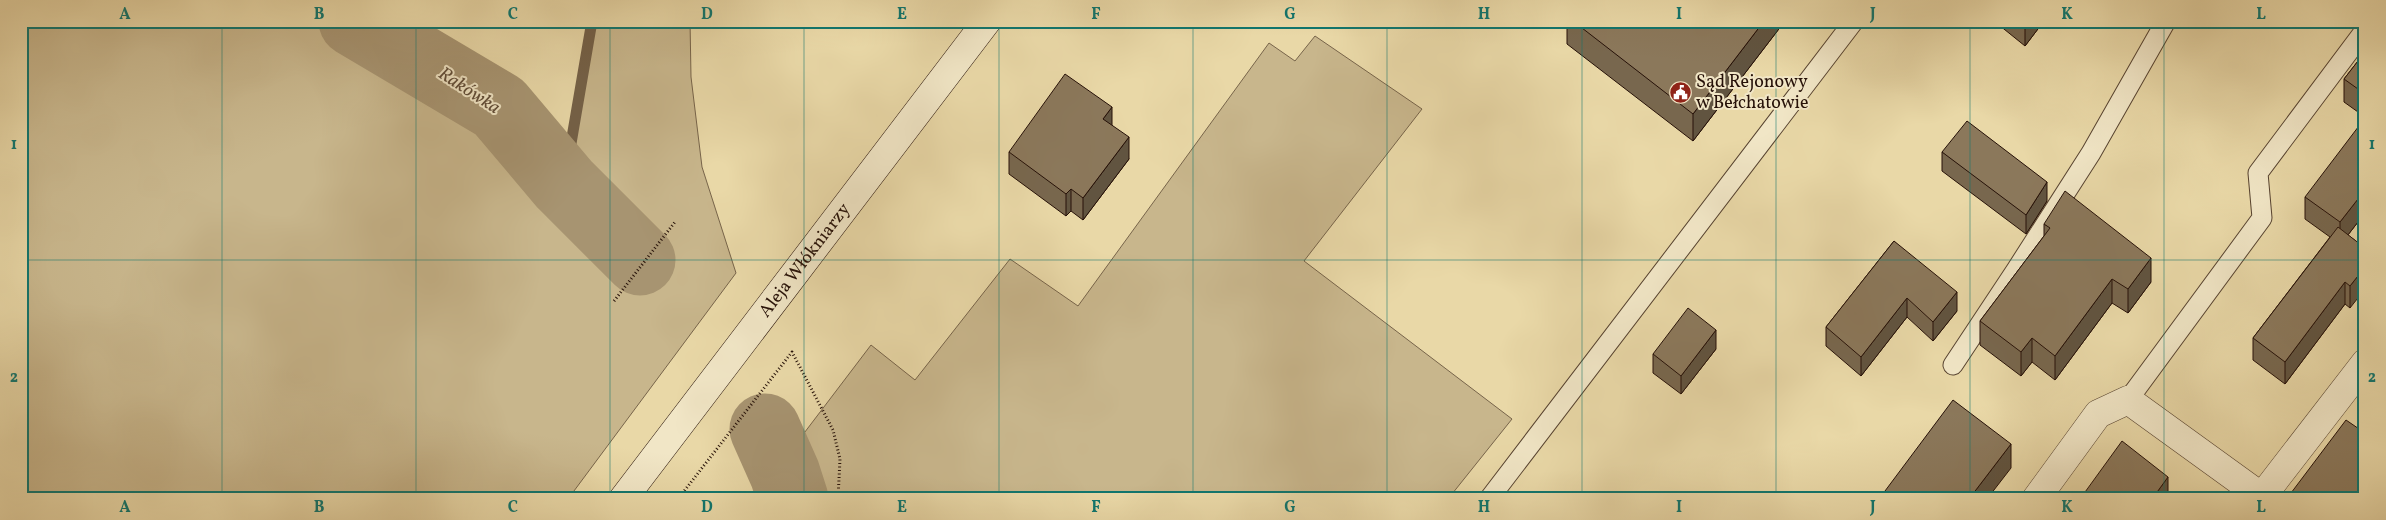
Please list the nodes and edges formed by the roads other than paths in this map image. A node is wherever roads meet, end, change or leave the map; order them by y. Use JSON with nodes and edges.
{"nodes":[{"id":1,"x":987,"y":21,"type":"edge"},
{"id":2,"x":1854,"y":21,"type":"edge"},
{"id":3,"x":2166,"y":21,"type":"edge"},
{"id":4,"x":2365,"y":30,"type":"edge"},
{"id":5,"x":2365,"y":363,"type":"edge"},
{"id":6,"x":1952,"y":365,"type":"dead end"},
{"id":7,"x":2128,"y":400,"type":"junction"},
{"id":8,"x":2261,"y":498,"type":"edge"},
{"id":9,"x":623,"y":499,"type":"edge"},
{"id":10,"x":1489,"y":499,"type":"edge"},
{"id":11,"x":2036,"y":499,"type":"edge"}],
"edges":[{"from":1,"to":9,"type":"main road","name":"Aleja Włókniarzy"},
{"from":2,"to":10,"type":"lane"},
{"from":3,"to":6,"type":"lane"},
{"from":4,"to":7,"type":"lane"},
{"from":5,"to":8,"type":"main road"},
{"from":7,"to":8,"type":"main road"},
{"from":7,"to":11,"type":"main road"}]}
